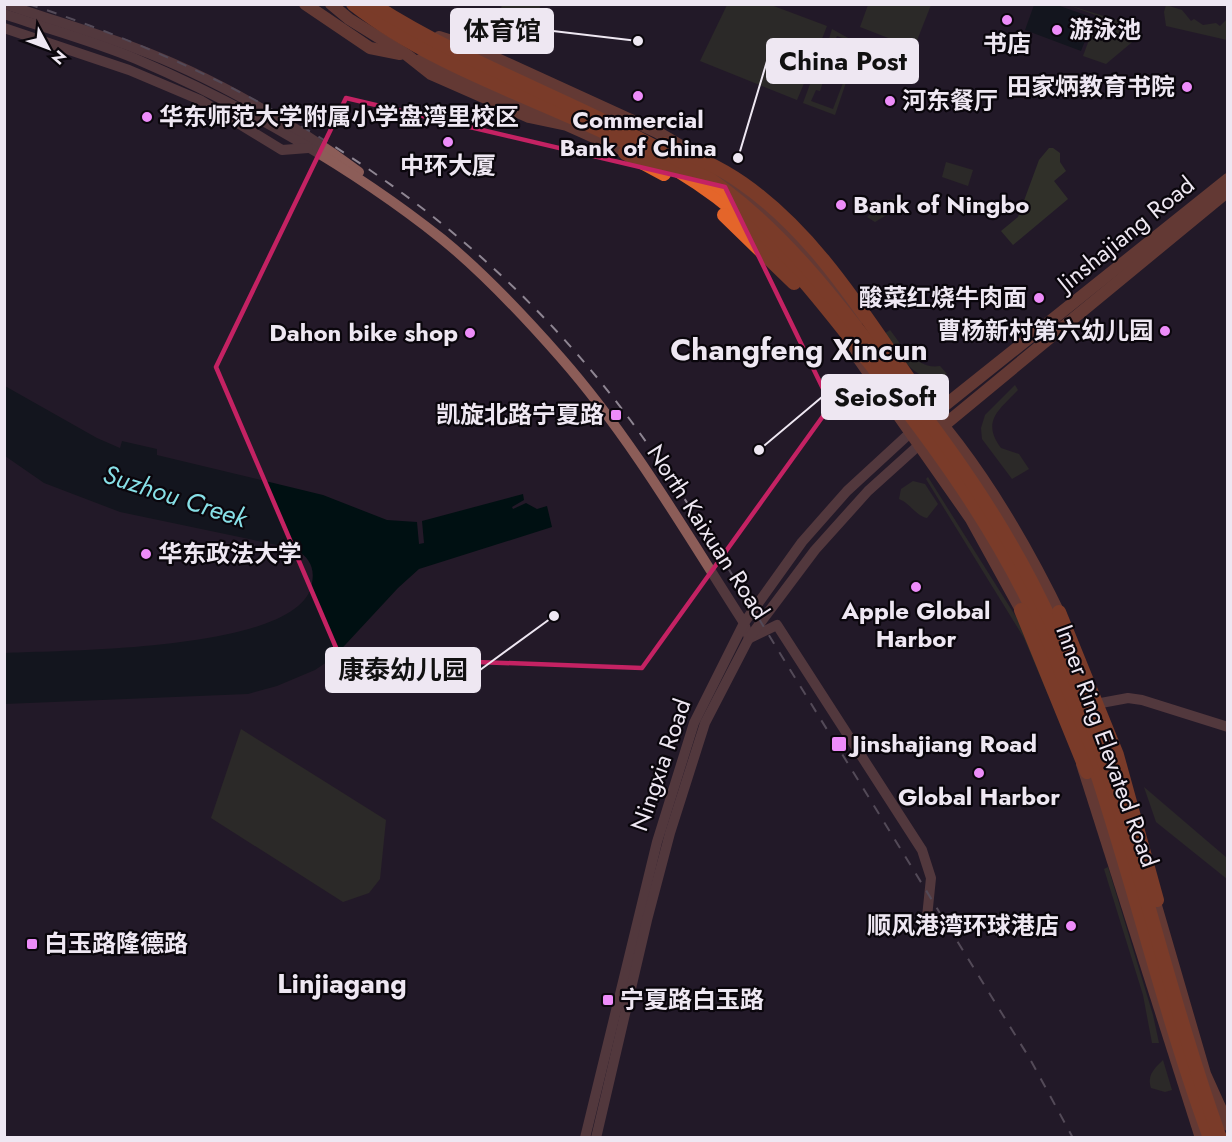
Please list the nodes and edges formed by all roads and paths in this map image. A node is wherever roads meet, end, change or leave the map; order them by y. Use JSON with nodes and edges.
{"nodes":[{"id":1,"x":5,"y":4,"type":"edge"},
{"id":2,"x":305,"y":4,"type":"edge"},
{"id":3,"x":332,"y":4,"type":"edge"},
{"id":4,"x":353,"y":4,"type":"edge"},
{"id":5,"x":372,"y":4,"type":"edge"},
{"id":6,"x":386,"y":4,"type":"edge"},
{"id":7,"x":4,"y":14,"type":"edge"},
{"id":8,"x":4,"y":28,"type":"edge"},
{"id":9,"x":407,"y":55,"type":"junction"},
{"id":10,"x":464,"y":68,"type":"junction"},
{"id":11,"x":617,"y":128,"type":"junction"},
{"id":12,"x":308,"y":148,"type":"junction"},
{"id":13,"x":1227,"y":179,"type":"edge"},
{"id":14,"x":375,"y":189,"type":"junction"},
{"id":15,"x":1227,"y":191,"type":"edge"},
{"id":16,"x":853,"y":351,"type":"junction"},
{"id":17,"x":931,"y":409,"type":"junction"},
{"id":18,"x":943,"y":426,"type":"junction"},
{"id":19,"x":910,"y":433,"type":"junction"},
{"id":20,"x":919,"y":445,"type":"junction"},
{"id":21,"x":1022,"y":610,"type":"junction"},
{"id":22,"x":1059,"y":612,"type":"junction"},
{"id":23,"x":744,"y":623,"type":"junction"},
{"id":24,"x":749,"y":638,"type":"junction"},
{"id":25,"x":1101,"y":703,"type":"junction"},
{"id":26,"x":1227,"y":727,"type":"edge"},
{"id":27,"x":1156,"y":908,"type":"junction"},
{"id":28,"x":927,"y":917,"type":"dead end"},
{"id":29,"x":1143,"y":922,"type":"junction"},
{"id":30,"x":1176,"y":993,"type":"junction"},
{"id":31,"x":1227,"y":1125,"type":"edge"},
{"id":32,"x":585,"y":1137,"type":"edge"},
{"id":33,"x":596,"y":1137,"type":"edge"},
{"id":34,"x":1201,"y":1137,"type":"edge"},
{"id":35,"x":1210,"y":1137,"type":"edge"},
{"id":36,"x":1220,"y":1137,"type":"edge"}],
"edges":[{"from":1,"to":14,"type":"street","name":"North Kaixuan Road"},
{"from":2,"to":9,"type":"main road"},
{"from":3,"to":9,"type":"main road"},
{"from":4,"to":10,"type":"highway","name":"Inner Ring Elevated Road"},
{"from":5,"to":11,"type":"highway","name":"Inner Ring Elevated Road"},
{"from":6,"to":17,"type":"main road"},
{"from":7,"to":12,"type":"street","name":"North Kaixuan Road"},
{"from":8,"to":12,"type":"street"},
{"from":9,"to":16,"type":"main road"},
{"from":10,"to":16,"type":"highway"},
{"from":10,"to":29,"type":"highway","name":"Inner Ring Elevated Road"},
{"from":11,"to":17,"type":"highway"},
{"from":11,"to":30,"type":"highway","name":"Inner Ring Elevated Road"},
{"from":12,"to":14,"type":"street","name":"North Kaixuan Road"},
{"from":13,"to":17,"type":"main road","name":"Jinshajiang Road"},
{"from":14,"to":23,"type":"street","name":"North Kaixuan Road"},
{"from":15,"to":18,"type":"main road","name":"Jinshajiang Road"},
{"from":16,"to":19,"type":"main road"},
{"from":17,"to":18,"type":"main road"},
{"from":17,"to":19,"type":"main road","name":"Jinshajiang Road"},
{"from":18,"to":20,"type":"main road","name":"Jinshajiang Road"},
{"from":18,"to":22,"type":"main road"},
{"from":19,"to":20,"type":"main road"},
{"from":19,"to":23,"type":"street","name":"Ningxia Road"},
{"from":20,"to":21,"type":"main road"},
{"from":20,"to":24,"type":"street","name":"Ningxia Road"},
{"from":21,"to":29,"type":"highway"},
{"from":21,"to":34,"type":"main road"},
{"from":22,"to":25,"type":"main road"},
{"from":22,"to":27,"type":"main road"},
{"from":22,"to":30,"type":"highway"},
{"from":23,"to":24,"type":"street","name":"North Kaixuan Road"},
{"from":23,"to":32,"type":"street","name":"Ningxia Road"},
{"from":24,"to":28,"type":"street","name":"North Kaixuan Road"},
{"from":24,"to":33,"type":"street","name":"Ningxia Road"},
{"from":25,"to":26,"type":"street"},
{"from":25,"to":27,"type":"main road"},
{"from":27,"to":31,"type":"main road"},
{"from":29,"to":35,"type":"highway","name":"Inner Ring Elevated Road"},
{"from":30,"to":36,"type":"highway","name":"Inner Ring Elevated Road"}]}
